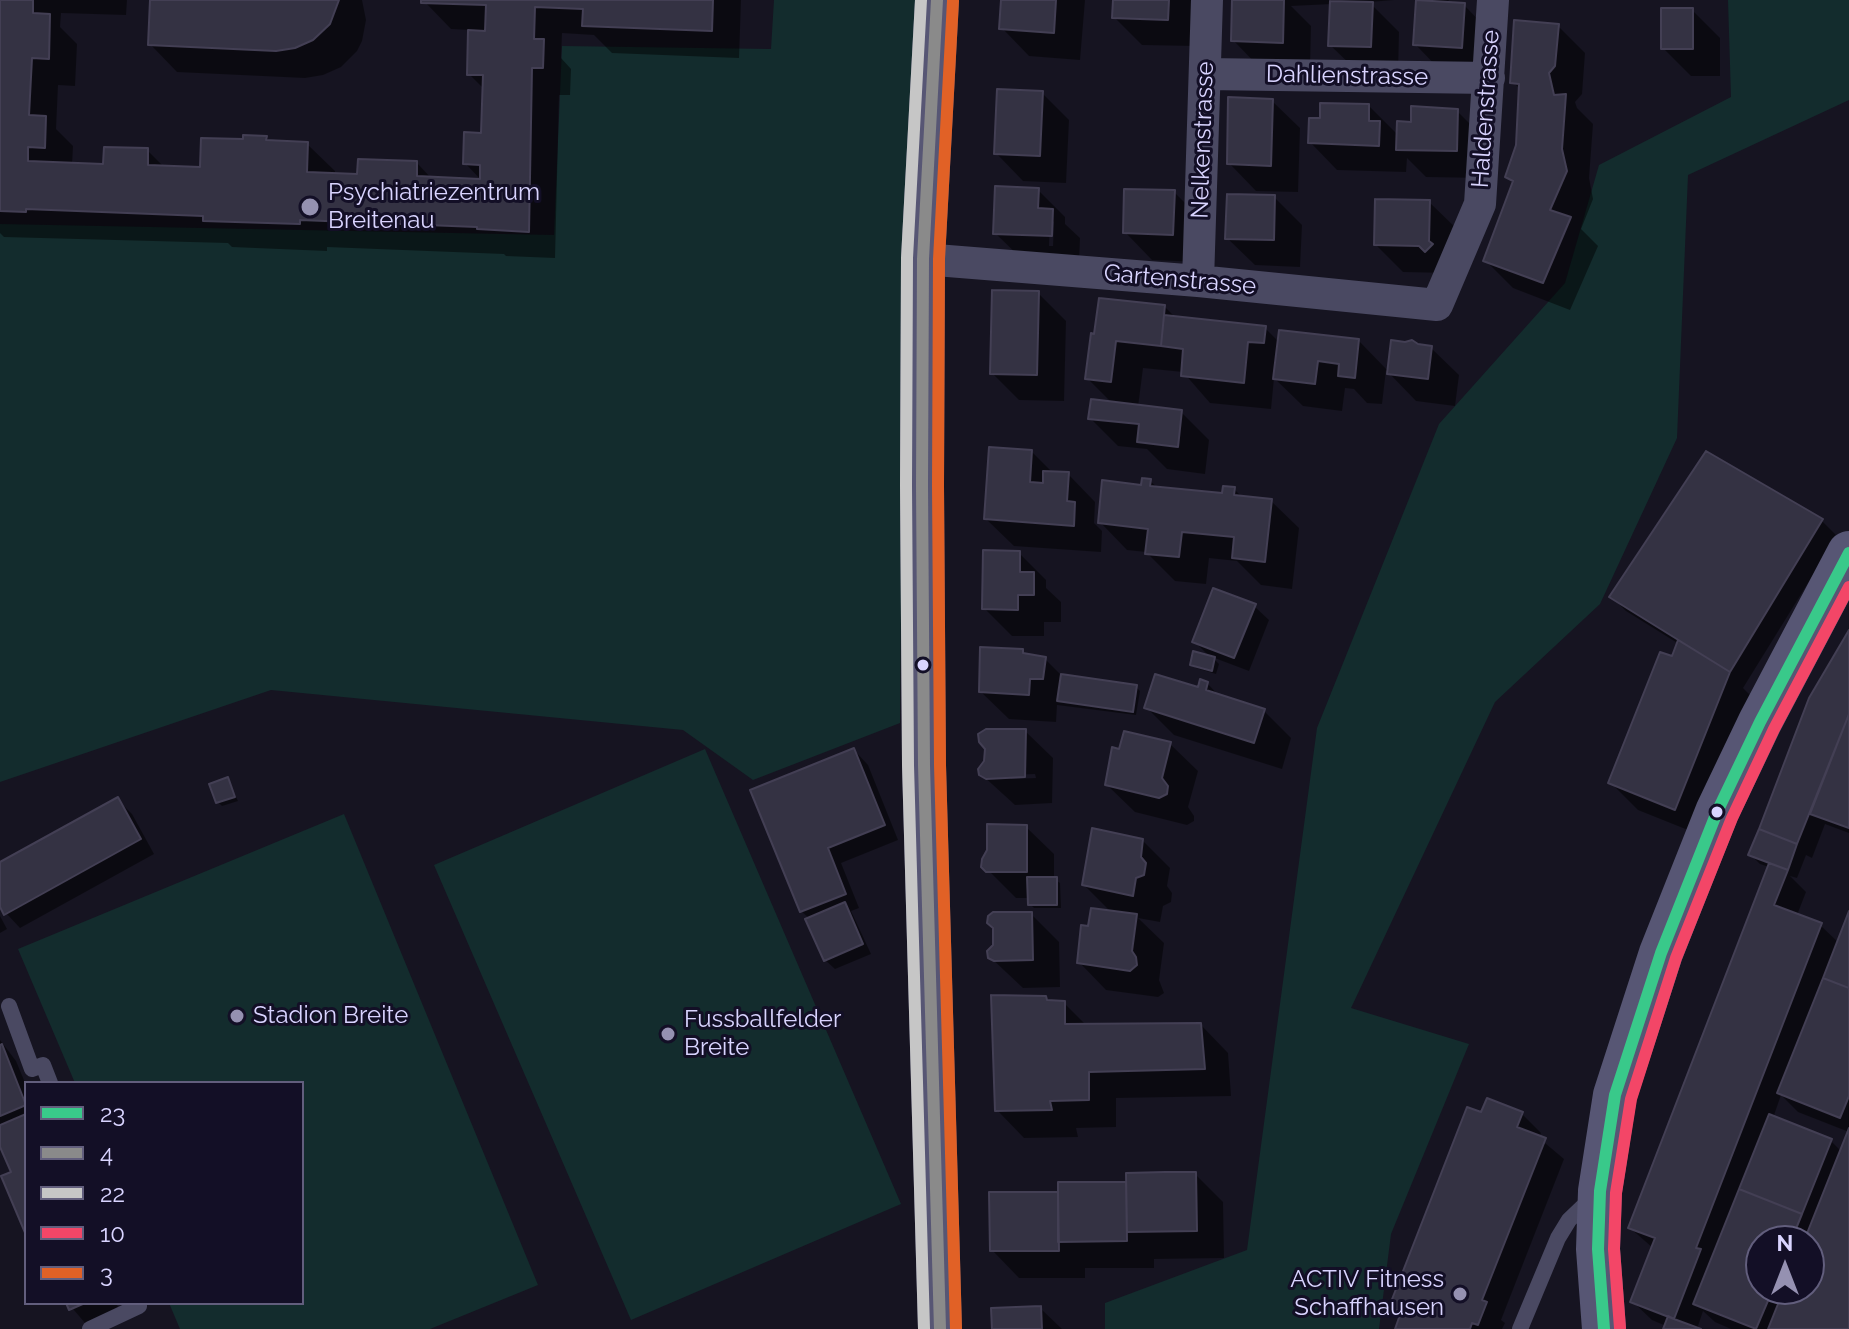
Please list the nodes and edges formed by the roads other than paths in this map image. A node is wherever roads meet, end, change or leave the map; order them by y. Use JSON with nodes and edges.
{"nodes":[{"id":1,"x":937,"y":0,"type":"edge"},
{"id":2,"x":1207,"y":0,"type":"edge"},
{"id":3,"x":1493,"y":0,"type":"edge"},
{"id":4,"x":1206,"y":74,"type":"junction"},
{"id":5,"x":1489,"y":78,"type":"junction"},
{"id":6,"x":923,"y":259,"type":"junction"},
{"id":7,"x":1198,"y":281,"type":"junction"},
{"id":8,"x":1437,"y":305,"type":"joint"},
{"id":9,"x":1849,"y":553,"type":"edge"},
{"id":10,"x":10,"y":1005,"type":"edge"},
{"id":11,"x":49,"y":1081,"type":"edge"},
{"id":12,"x":1600,"y":1191,"type":"junction"},
{"id":13,"x":138,"y":1305,"type":"edge"},
{"id":14,"x":90,"y":1329,"type":"edge"},
{"id":15,"x":940,"y":1329,"type":"edge"},
{"id":16,"x":1520,"y":1329,"type":"edge"},
{"id":17,"x":1604,"y":1329,"type":"edge"}],
"edges":[{"from":1,"to":6,"type":"street"},
{"from":2,"to":4,"type":"street","name":"Nelkenstrasse"},
{"from":3,"to":5,"type":"street","name":"Haldenstrasse"},
{"from":4,"to":5,"type":"street","name":"Dahlienstrasse"},
{"from":4,"to":7,"type":"street","name":"Nelkenstrasse"},
{"from":5,"to":8,"type":"street","name":"Haldenstrasse"},
{"from":6,"to":7,"type":"street","name":"Gartenstrasse"},
{"from":6,"to":15,"type":"street"},
{"from":7,"to":8,"type":"street","name":"Gartenstrasse"},
{"from":9,"to":12,"type":"street"},
{"from":10,"to":11,"type":"lane"},
{"from":12,"to":16,"type":"lane"},
{"from":12,"to":17,"type":"street"},
{"from":13,"to":14,"type":"lane"}]}
